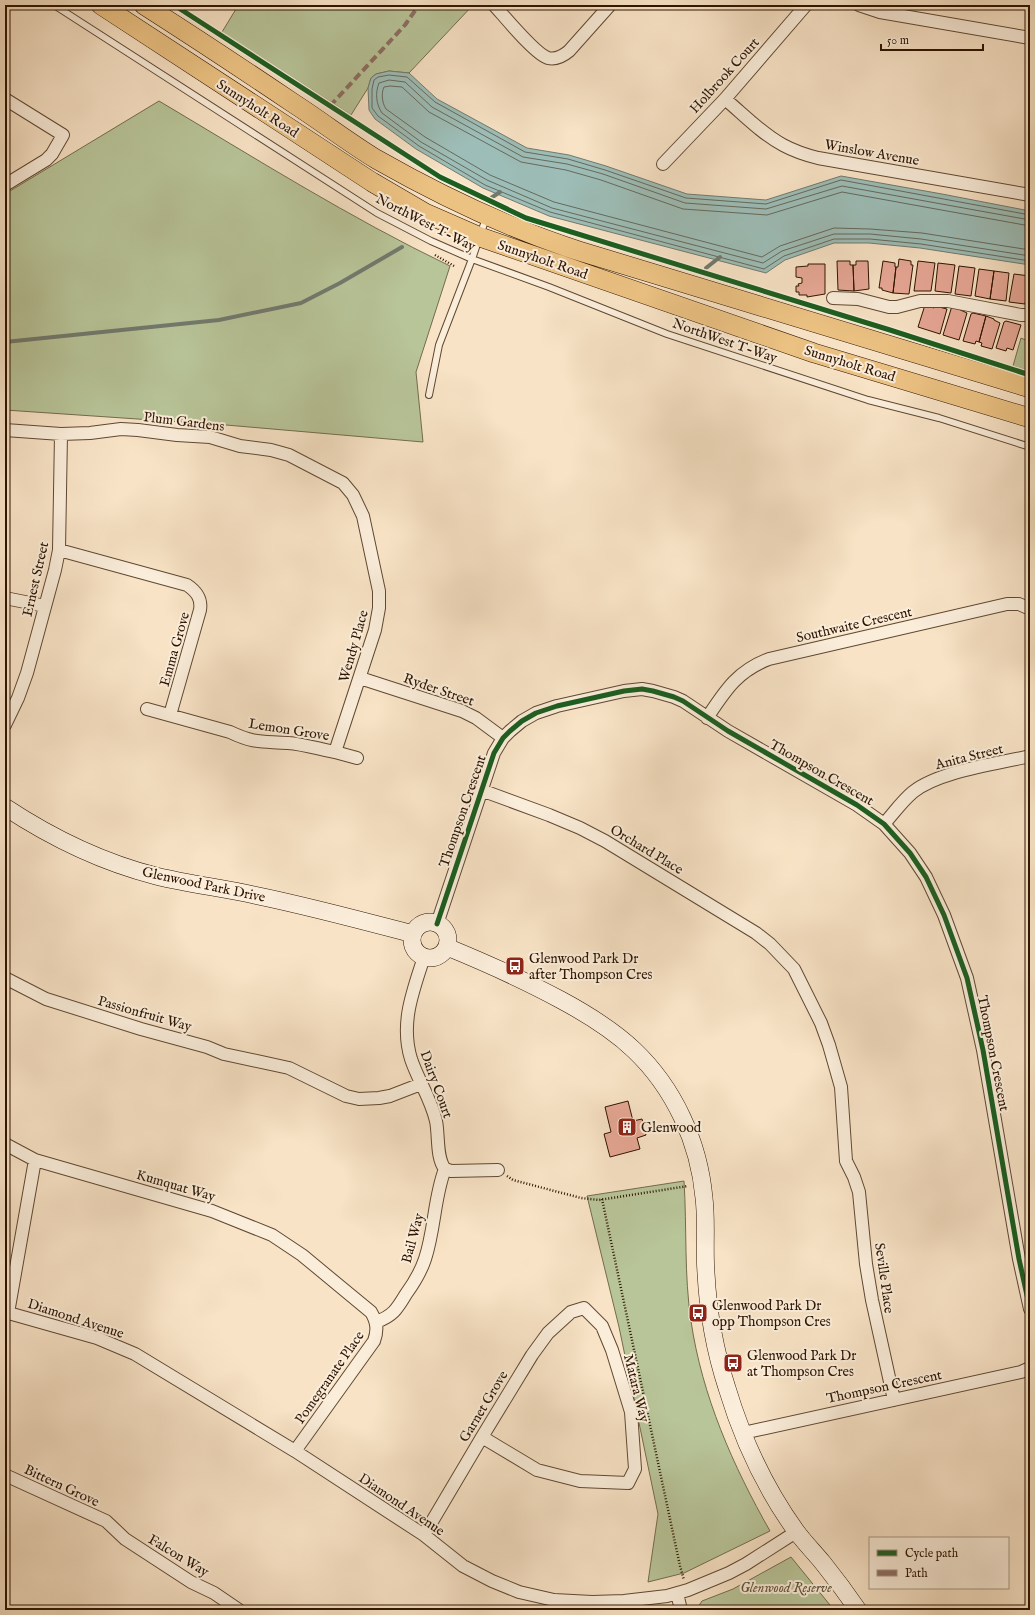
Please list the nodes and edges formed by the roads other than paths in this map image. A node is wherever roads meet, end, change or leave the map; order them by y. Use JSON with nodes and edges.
{"nodes":[{"id":1,"x":54,"y":5,"type":"edge"},
{"id":2,"x":100,"y":5,"type":"edge"},
{"id":3,"x":144,"y":5,"type":"edge"},
{"id":4,"x":494,"y":5,"type":"edge"},
{"id":5,"x":610,"y":5,"type":"edge"},
{"id":6,"x":806,"y":5,"type":"edge"},
{"id":7,"x":859,"y":5,"type":"edge"},
{"id":8,"x":1030,"y":38,"type":"edge"},
{"id":9,"x":5,"y":99,"type":"edge"},
{"id":10,"x":725,"y":99,"type":"junction"},
{"id":11,"x":663,"y":164,"type":"dead end"},
{"id":12,"x":5,"y":185,"type":"edge"},
{"id":13,"x":1030,"y":196,"type":"edge"},
{"id":14,"x":487,"y":216,"type":"junction"},
{"id":15,"x":480,"y":237,"type":"junction"},
{"id":16,"x":472,"y":260,"type":"junction"},
{"id":17,"x":833,"y":298,"type":"dead end"},
{"id":18,"x":1027,"y":316,"type":"edge"},
{"id":19,"x":1030,"y":388,"type":"edge"},
{"id":20,"x":429,"y":394,"type":"dead end"},
{"id":21,"x":1030,"y":418,"type":"edge"},
{"id":22,"x":5,"y":430,"type":"edge"},
{"id":23,"x":61,"y":434,"type":"junction"},
{"id":24,"x":1030,"y":447,"type":"edge"},
{"id":25,"x":343,"y":483,"type":"joint"},
{"id":26,"x":59,"y":550,"type":"junction"},
{"id":27,"x":5,"y":598,"type":"edge"},
{"id":28,"x":45,"y":606,"type":"junction"},
{"id":29,"x":1030,"y":609,"type":"edge"},
{"id":30,"x":360,"y":678,"type":"junction"},
{"id":31,"x":147,"y":710,"type":"dead end"},
{"id":32,"x":170,"y":715,"type":"junction"},
{"id":33,"x":707,"y":718,"type":"junction"},
{"id":34,"x":5,"y":725,"type":"edge"},
{"id":35,"x":503,"y":738,"type":"junction"},
{"id":36,"x":334,"y":752,"type":"junction"},
{"id":37,"x":1030,"y":756,"type":"edge"},
{"id":38,"x":357,"y":758,"type":"dead end"},
{"id":39,"x":481,"y":790,"type":"junction"},
{"id":40,"x":5,"y":807,"type":"edge"},
{"id":41,"x":884,"y":824,"type":"junction"},
{"id":42,"x":437,"y":924,"type":"junction"},
{"id":43,"x":413,"y":934,"type":"junction"},
{"id":44,"x":447,"y":947,"type":"junction"},
{"id":45,"x":424,"y":958,"type":"junction"},
{"id":46,"x":6,"y":978,"type":"edge"},
{"id":47,"x":421,"y":1084,"type":"junction"},
{"id":48,"x":5,"y":1144,"type":"edge"},
{"id":49,"x":35,"y":1160,"type":"junction"},
{"id":50,"x":846,"y":1161,"type":"joint"},
{"id":51,"x":445,"y":1169,"type":"junction"},
{"id":52,"x":498,"y":1170,"type":"road end"},
{"id":53,"x":302,"y":1255,"type":"joint"},
{"id":54,"x":584,"y":1308,"type":"joint"},
{"id":55,"x":1030,"y":1309,"type":"edge"},
{"id":56,"x":7,"y":1312,"type":"edge"},
{"id":57,"x":376,"y":1322,"type":"junction"},
{"id":58,"x":1030,"y":1368,"type":"edge"},
{"id":59,"x":894,"y":1400,"type":"junction"},
{"id":60,"x":743,"y":1433,"type":"junction"},
{"id":61,"x":482,"y":1437,"type":"junction"},
{"id":62,"x":295,"y":1451,"type":"junction"},
{"id":63,"x":5,"y":1475,"type":"edge"},
{"id":64,"x":106,"y":1521,"type":"joint"},
{"id":65,"x":796,"y":1532,"type":"junction"},
{"id":66,"x":424,"y":1535,"type":"junction"},
{"id":67,"x":677,"y":1593,"type":"junction"},
{"id":68,"x":239,"y":1610,"type":"edge"},
{"id":69,"x":681,"y":1610,"type":"edge"},
{"id":70,"x":858,"y":1610,"type":"edge"}],
"edges":[{"from":1,"to":16,"type":"lane","name":"NorthWest T-Way"},
{"from":2,"to":15,"type":"main road","name":"Sunnyholt Road"},
{"from":3,"to":14,"type":"main road","name":"Sunnyholt Road"},
{"from":4,"to":5,"type":"street"},
{"from":6,"to":10,"type":"street","name":"Holbrook Court"},
{"from":7,"to":8,"type":"street"},
{"from":9,"to":12,"type":"street"},
{"from":10,"to":11,"type":"street","name":"Holbrook Court"},
{"from":10,"to":13,"type":"street","name":"Winslow Avenue"},
{"from":14,"to":15,"type":"lane"},
{"from":14,"to":19,"type":"main road","name":"Sunnyholt Road"},
{"from":15,"to":16,"type":"lane"},
{"from":15,"to":21,"type":"main road","name":"Sunnyholt Road"},
{"from":16,"to":20,"type":"lane"},
{"from":16,"to":24,"type":"lane","name":"NorthWest T-Way"},
{"from":17,"to":18,"type":"street"},
{"from":22,"to":23,"type":"street","name":"Plum Gardens"},
{"from":23,"to":25,"type":"street","name":"Plum Gardens"},
{"from":23,"to":26,"type":"street","name":"Ernest Street"},
{"from":25,"to":30,"type":"street","name":"Wendy Place"},
{"from":26,"to":28,"type":"street","name":"Ernest Street"},
{"from":26,"to":32,"type":"street","name":"Emma Grove"},
{"from":27,"to":28,"type":"street"},
{"from":28,"to":34,"type":"street","name":"Ernest Street"},
{"from":29,"to":33,"type":"street","name":"Southwaite Crescent"},
{"from":30,"to":35,"type":"street","name":"Ryder Street"},
{"from":30,"to":36,"type":"street","name":"Wendy Place"},
{"from":31,"to":32,"type":"street"},
{"from":32,"to":36,"type":"street","name":"Lemon Grove"},
{"from":33,"to":35,"type":"street","name":"Thompson Crescent"},
{"from":33,"to":41,"type":"street","name":"Thompson Crescent"},
{"from":35,"to":39,"type":"street","name":"Thompson Crescent"},
{"from":36,"to":38,"type":"street"},
{"from":37,"to":41,"type":"street","name":"Anita Street"},
{"from":39,"to":42,"type":"street","name":"Thompson Crescent"},
{"from":39,"to":50,"type":"street","name":"Orchard Place"},
{"from":40,"to":43,"type":"street","name":"Glenwood Park Drive"},
{"from":41,"to":55,"type":"street","name":"Thompson Crescent"},
{"from":42,"to":43,"type":"street"},
{"from":42,"to":44,"type":"street"},
{"from":43,"to":45,"type":"street"},
{"from":44,"to":45,"type":"street"},
{"from":44,"to":60,"type":"street"},
{"from":45,"to":47,"type":"street","name":"Dairy Court"},
{"from":46,"to":47,"type":"street","name":"Passionfruit Way"},
{"from":47,"to":51,"type":"street","name":"Dairy Court"},
{"from":48,"to":49,"type":"street","name":"Kumquat Way"},
{"from":49,"to":53,"type":"street","name":"Kumquat Way"},
{"from":49,"to":56,"type":"street"},
{"from":50,"to":59,"type":"street","name":"Seville Place"},
{"from":51,"to":52,"type":"street"},
{"from":51,"to":57,"type":"street","name":"Bail Way"},
{"from":53,"to":57,"type":"street","name":"Pomegranate Place"},
{"from":54,"to":61,"type":"street","name":"Garnet Grove"},
{"from":54,"to":61,"type":"street","name":"Matara Way"},
{"from":56,"to":62,"type":"street","name":"Diamond Avenue"},
{"from":57,"to":62,"type":"street","name":"Pomegranate Place"},
{"from":58,"to":59,"type":"street","name":"Thompson Crescent"},
{"from":59,"to":60,"type":"street","name":"Thompson Crescent"},
{"from":60,"to":65,"type":"street"},
{"from":61,"to":66,"type":"street","name":"Garnet Grove"},
{"from":62,"to":66,"type":"street","name":"Diamond Avenue"},
{"from":63,"to":64,"type":"street","name":"Bittern Grove"},
{"from":64,"to":68,"type":"street","name":"Falcon Way"},
{"from":65,"to":67,"type":"street","name":"Diamond Avenue"},
{"from":65,"to":70,"type":"street"},
{"from":66,"to":67,"type":"street","name":"Diamond Avenue"},
{"from":67,"to":69,"type":"street"}]}
